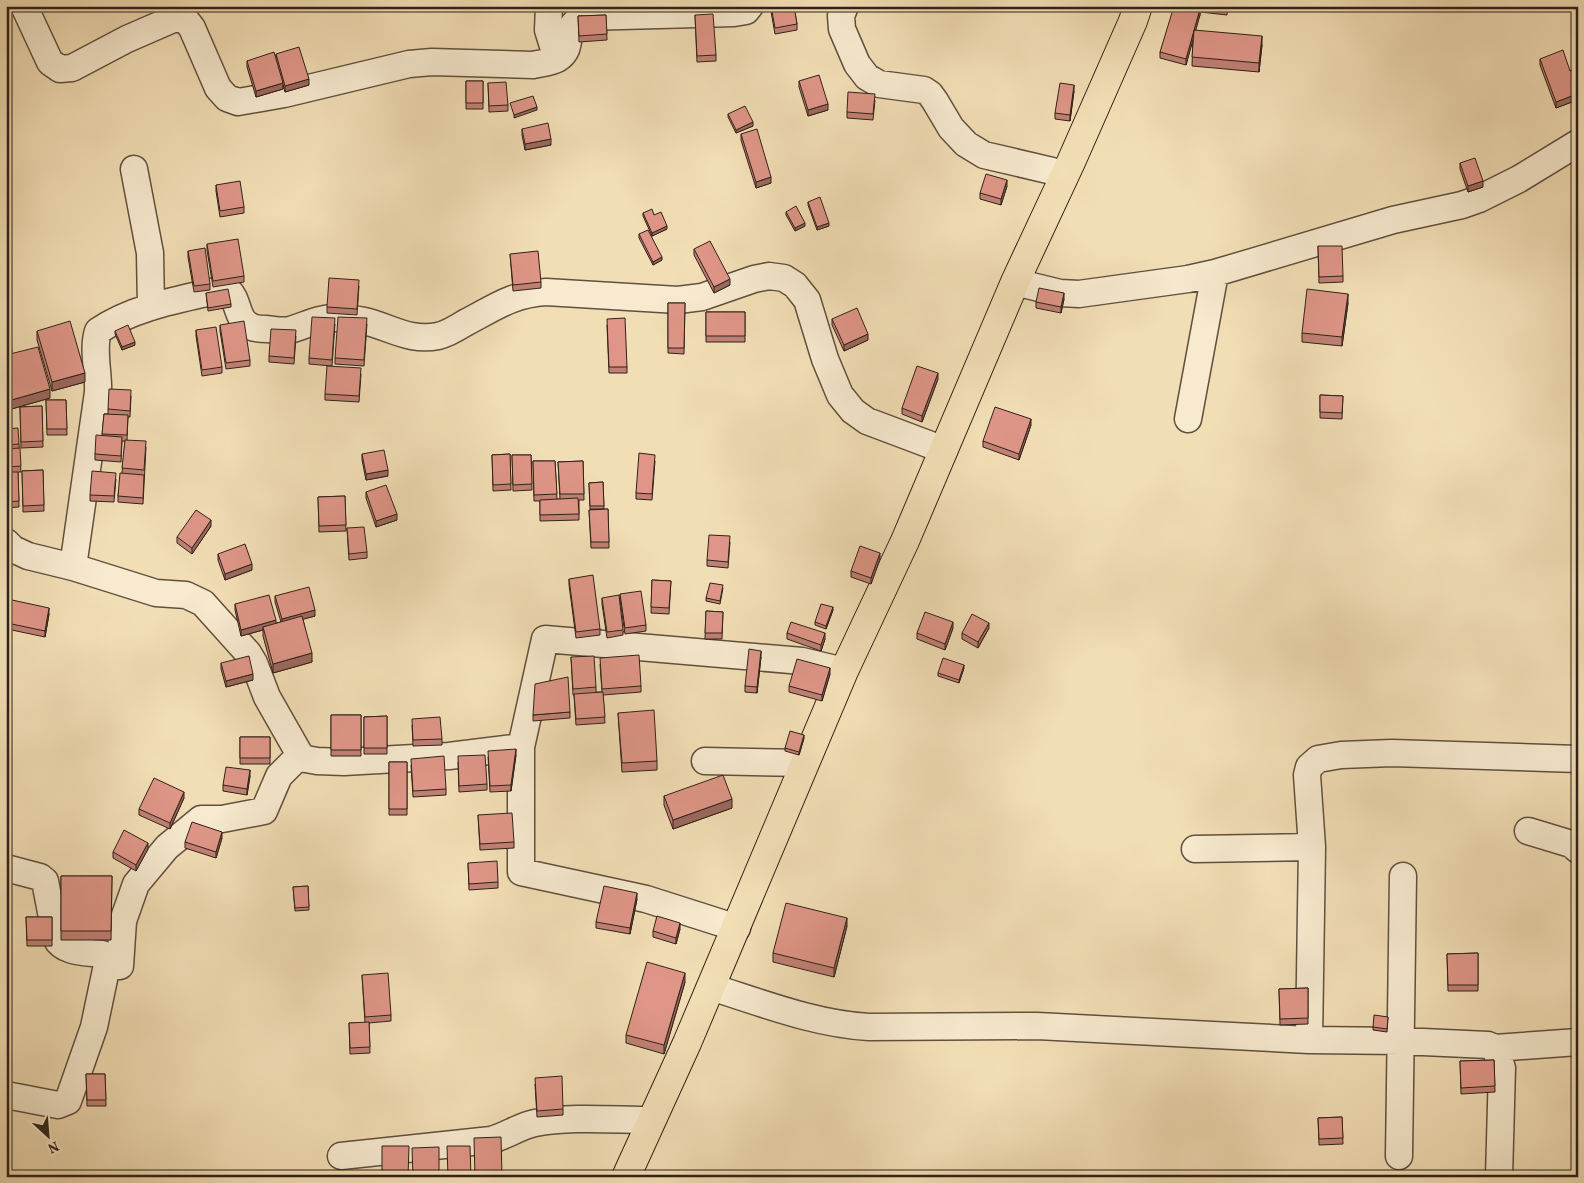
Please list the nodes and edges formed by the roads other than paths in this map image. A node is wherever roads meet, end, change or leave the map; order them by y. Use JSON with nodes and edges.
{"nodes":[{"id":1,"x":24,"y":6,"type":"edge"},
{"id":2,"x":549,"y":6,"type":"edge"},
{"id":3,"x":750,"y":6,"type":"edge"},
{"id":4,"x":845,"y":6,"type":"edge"},
{"id":5,"x":1138,"y":6,"type":"edge"},
{"id":6,"x":557,"y":58,"type":"junction"},
{"id":7,"x":1578,"y":143,"type":"edge"},
{"id":8,"x":134,"y":169,"type":"dead end"},
{"id":9,"x":1065,"y":174,"type":"junction"},
{"id":10,"x":1215,"y":274,"type":"junction"},
{"id":11,"x":1015,"y":282,"type":"junction"},
{"id":12,"x":151,"y":307,"type":"junction"},
{"id":13,"x":1188,"y":419,"type":"dead end"},
{"id":14,"x":944,"y":450,"type":"junction"},
{"id":15,"x":6,"y":542,"type":"edge"},
{"id":16,"x":73,"y":567,"type":"junction"},
{"id":17,"x":844,"y":672,"type":"junction"},
{"id":18,"x":521,"y":748,"type":"junction"},
{"id":19,"x":300,"y":755,"type":"junction"},
{"id":20,"x":1578,"y":758,"type":"edge"},
{"id":21,"x":705,"y":761,"type":"dead end"},
{"id":22,"x":805,"y":763,"type":"junction"},
{"id":23,"x":1528,"y":831,"type":"dead end"},
{"id":24,"x":1312,"y":848,"type":"junction"},
{"id":25,"x":1195,"y":849,"type":"dead end"},
{"id":26,"x":1578,"y":850,"type":"edge"},
{"id":27,"x":6,"y":868,"type":"edge"},
{"id":28,"x":1403,"y":876,"type":"dead end"},
{"id":29,"x":736,"y":928,"type":"junction"},
{"id":30,"x":107,"y":964,"type":"junction"},
{"id":31,"x":711,"y":987,"type":"junction"},
{"id":32,"x":1309,"y":1040,"type":"junction"},
{"id":33,"x":1401,"y":1041,"type":"junction"},
{"id":34,"x":1578,"y":1042,"type":"edge"},
{"id":35,"x":1495,"y":1048,"type":"junction"},
{"id":36,"x":6,"y":1095,"type":"edge"},
{"id":37,"x":652,"y":1120,"type":"junction"},
{"id":38,"x":340,"y":1156,"type":"dead end"},
{"id":39,"x":1399,"y":1156,"type":"dead end"},
{"id":40,"x":626,"y":1177,"type":"edge"},
{"id":41,"x":1499,"y":1177,"type":"edge"}],
"edges":[{"from":1,"to":6,"type":"street"},
{"from":2,"to":6,"type":"street"},
{"from":3,"to":6,"type":"street"},
{"from":4,"to":9,"type":"street"},
{"from":5,"to":9,"type":"main road"},
{"from":7,"to":10,"type":"street"},
{"from":8,"to":12,"type":"street"},
{"from":9,"to":11,"type":"main road"},
{"from":10,"to":11,"type":"street"},
{"from":10,"to":13,"type":"street"},
{"from":11,"to":14,"type":"main road"},
{"from":12,"to":14,"type":"street"},
{"from":12,"to":16,"type":"street"},
{"from":14,"to":17,"type":"main road"},
{"from":15,"to":16,"type":"street"},
{"from":16,"to":19,"type":"street"},
{"from":17,"to":18,"type":"street"},
{"from":17,"to":22,"type":"main road"},
{"from":18,"to":19,"type":"street"},
{"from":18,"to":29,"type":"street"},
{"from":19,"to":30,"type":"street"},
{"from":20,"to":24,"type":"street"},
{"from":21,"to":22,"type":"street"},
{"from":22,"to":29,"type":"main road"},
{"from":23,"to":26,"type":"street"},
{"from":24,"to":25,"type":"street"},
{"from":24,"to":32,"type":"street"},
{"from":27,"to":30,"type":"street"},
{"from":28,"to":33,"type":"street"},
{"from":29,"to":31,"type":"main road"},
{"from":30,"to":36,"type":"street"},
{"from":31,"to":32,"type":"street"},
{"from":31,"to":37,"type":"main road"},
{"from":32,"to":33,"type":"street"},
{"from":33,"to":35,"type":"street"},
{"from":33,"to":39,"type":"street"},
{"from":34,"to":35,"type":"street"},
{"from":35,"to":41,"type":"street"},
{"from":37,"to":38,"type":"street"},
{"from":37,"to":40,"type":"main road"}]}
